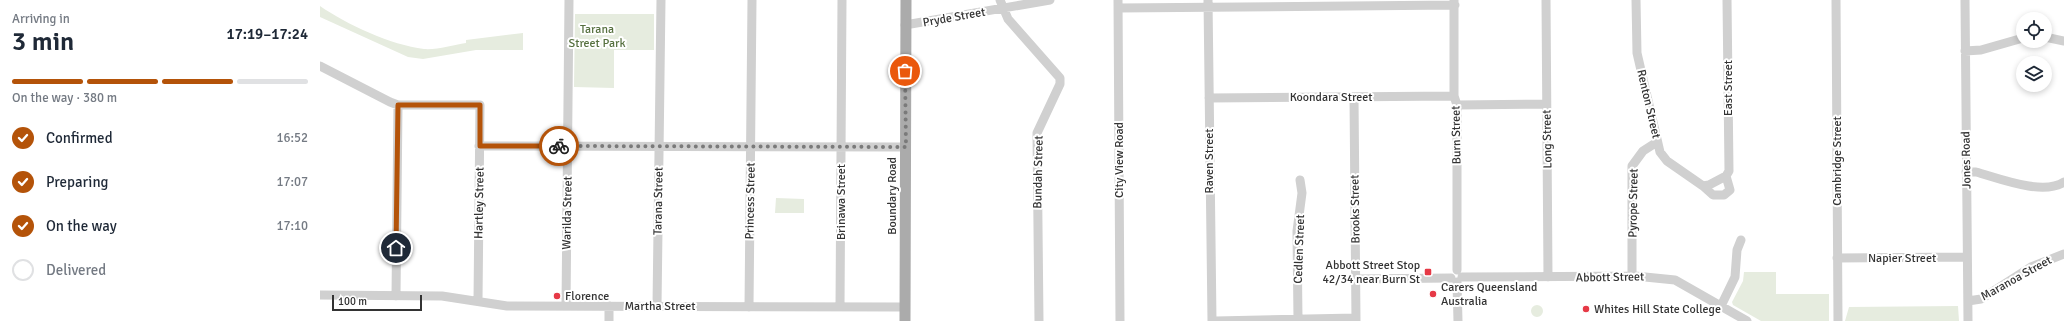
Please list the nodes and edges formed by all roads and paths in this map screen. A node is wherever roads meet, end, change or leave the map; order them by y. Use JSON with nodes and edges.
{"nodes":[{"id":1,"x":569,"y":0,"type":"edge"},
{"id":2,"x":661,"y":0,"type":"edge"},
{"id":3,"x":752,"y":0,"type":"edge"},
{"id":4,"x":842,"y":0,"type":"edge"},
{"id":5,"x":906,"y":0,"type":"edge"},
{"id":6,"x":1050,"y":0,"type":"edge"},
{"id":7,"x":1546,"y":0,"type":"edge"},
{"id":8,"x":1636,"y":0,"type":"edge"},
{"id":9,"x":1727,"y":0,"type":"edge"},
{"id":10,"x":1836,"y":0,"type":"edge"},
{"id":11,"x":1965,"y":0,"type":"edge"},
{"id":12,"x":1454,"y":2,"type":"edge"},
{"id":13,"x":1001,"y":4,"type":"edge"},
{"id":14,"x":1118,"y":4,"type":"edge"},
{"id":15,"x":1208,"y":4,"type":"edge"},
{"id":16,"x":905,"y":25,"type":"junction"},
{"id":17,"x":2052,"y":38,"type":"edge"},
{"id":18,"x":2016,"y":40,"type":"edge"},
{"id":19,"x":2064,"y":41,"type":"edge"},
{"id":20,"x":1965,"y":51,"type":"junction"},
{"id":21,"x":320,"y":66,"type":"edge"},
{"id":22,"x":1454,"y":96,"type":"junction"},
{"id":23,"x":1354,"y":97,"type":"junction"},
{"id":24,"x":1208,"y":98,"type":"junction"},
{"id":25,"x":1546,"y":104,"type":"junction"},
{"id":26,"x":398,"y":105,"type":"junction"},
{"id":27,"x":1457,"y":105,"type":"junction"},
{"id":28,"x":1657,"y":142,"type":"junction"},
{"id":29,"x":480,"y":146,"type":"junction"},
{"id":30,"x":568,"y":146,"type":"junction"},
{"id":31,"x":659,"y":146,"type":"junction"},
{"id":32,"x":750,"y":147,"type":"junction"},
{"id":33,"x":841,"y":147,"type":"junction"},
{"id":34,"x":906,"y":147,"type":"junction"},
{"id":35,"x":1966,"y":172,"type":"junction"},
{"id":36,"x":1726,"y":176,"type":"junction"},
{"id":37,"x":1300,"y":180,"type":"dead end"},
{"id":38,"x":2064,"y":182,"type":"edge"},
{"id":39,"x":1703,"y":186,"type":"junction"},
{"id":40,"x":1741,"y":240,"type":"dead end"},
{"id":41,"x":2064,"y":254,"type":"edge"},
{"id":42,"x":1967,"y":257,"type":"junction"},
{"id":43,"x":1837,"y":258,"type":"junction"},
{"id":44,"x":1457,"y":276,"type":"junction"},
{"id":45,"x":1632,"y":276,"type":"junction"},
{"id":46,"x":1548,"y":277,"type":"junction"},
{"id":47,"x":1356,"y":279,"type":"junction"},
{"id":48,"x":320,"y":296,"type":"edge"},
{"id":49,"x":396,"y":296,"type":"junction"},
{"id":50,"x":478,"y":301,"type":"junction"},
{"id":51,"x":1968,"y":301,"type":"junction"},
{"id":52,"x":566,"y":306,"type":"junction"},
{"id":53,"x":609,"y":306,"type":"junction"},
{"id":54,"x":657,"y":306,"type":"junction"},
{"id":55,"x":1721,"y":306,"type":"junction"},
{"id":56,"x":749,"y":307,"type":"junction"},
{"id":57,"x":840,"y":307,"type":"junction"},
{"id":58,"x":905,"y":307,"type":"junction"},
{"id":59,"x":1298,"y":319,"type":"junction"},
{"id":60,"x":1356,"y":320,"type":"edge"},
{"id":61,"x":608,"y":321,"type":"edge"},
{"id":62,"x":905,"y":321,"type":"edge"},
{"id":63,"x":1039,"y":321,"type":"edge"},
{"id":64,"x":1120,"y":321,"type":"edge"},
{"id":65,"x":1212,"y":321,"type":"edge"},
{"id":66,"x":1216,"y":321,"type":"edge"},
{"id":67,"x":1458,"y":321,"type":"edge"},
{"id":68,"x":1747,"y":321,"type":"edge"},
{"id":69,"x":1838,"y":321,"type":"edge"},
{"id":70,"x":1968,"y":321,"type":"edge"}],
"edges":[{"from":1,"to":30,"type":"street","name":"Warilda Street"},
{"from":2,"to":31,"type":"street","name":"Tarana Street"},
{"from":3,"to":32,"type":"street","name":"Princess Street"},
{"from":4,"to":33,"type":"street","name":"Brinawa Street"},
{"from":5,"to":16,"type":"main road","name":"Boundary Road"},
{"from":6,"to":13,"type":"street","name":"Pryde Street"},
{"from":7,"to":25,"type":"street","name":"Long Street"},
{"from":8,"to":28,"type":"street","name":"Renton Street"},
{"from":9,"to":36,"type":"street","name":"East Street"},
{"from":10,"to":43,"type":"street","name":"Cambridge Street"},
{"from":11,"to":20,"type":"street","name":"Jones Road"},
{"from":12,"to":15,"type":"street"},
{"from":12,"to":22,"type":"street","name":"Burn Street"},
{"from":13,"to":16,"type":"street","name":"Pryde Street"},
{"from":13,"to":63,"type":"street","name":"Bundah Street"},
{"from":14,"to":15,"type":"street"},
{"from":14,"to":64,"type":"street","name":"City View Road"},
{"from":15,"to":24,"type":"street","name":"Raven Street"},
{"from":16,"to":34,"type":"main road","name":"Boundary Road"},
{"from":17,"to":19,"type":"street"},
{"from":18,"to":20,"type":"street"},
{"from":20,"to":35,"type":"street","name":"Jones Road"},
{"from":21,"to":26,"type":"street"},
{"from":22,"to":23,"type":"street","name":"Koondara Street"},
{"from":22,"to":27,"type":"street","name":"Burn Street"},
{"from":23,"to":24,"type":"street","name":"Koondara Street"},
{"from":23,"to":47,"type":"street","name":"Brooks Street"},
{"from":24,"to":65,"type":"street","name":"Raven Street"},
{"from":25,"to":27,"type":"street"},
{"from":25,"to":46,"type":"street","name":"Long Street"},
{"from":26,"to":29,"type":"street","name":"Hartley Street"},
{"from":26,"to":49,"type":"street"},
{"from":27,"to":44,"type":"street","name":"Burn Street"},
{"from":28,"to":39,"type":"street","name":"Renton Street"},
{"from":28,"to":45,"type":"street","name":"Pyrope Street"},
{"from":29,"to":30,"type":"street"},
{"from":29,"to":50,"type":"street","name":"Hartley Street"},
{"from":30,"to":31,"type":"street"},
{"from":30,"to":52,"type":"street","name":"Warilda Street"},
{"from":31,"to":32,"type":"street"},
{"from":31,"to":54,"type":"street","name":"Tarana Street"},
{"from":32,"to":33,"type":"street"},
{"from":32,"to":56,"type":"street","name":"Princess Street"},
{"from":33,"to":34,"type":"street"},
{"from":33,"to":57,"type":"street","name":"Brinawa Street"},
{"from":34,"to":58,"type":"main road","name":"Boundary Road"},
{"from":35,"to":38,"type":"street"},
{"from":35,"to":42,"type":"street","name":"Jones Road"},
{"from":36,"to":39,"type":"street"},
{"from":36,"to":39,"type":"street","name":"Renton Street"},
{"from":37,"to":59,"type":"street","name":"Cedlen Street"},
{"from":40,"to":55,"type":"street"},
{"from":41,"to":51,"type":"street","name":"Maranoa Street"},
{"from":42,"to":43,"type":"street","name":"Napier Street"},
{"from":42,"to":51,"type":"street","name":"Jones Road"},
{"from":43,"to":69,"type":"street","name":"Cambridge Street"},
{"from":44,"to":46,"type":"street","name":"Abbott Street"},
{"from":44,"to":47,"type":"street","name":"Abbott Street"},
{"from":44,"to":67,"type":"street","name":"Burn Street"},
{"from":45,"to":46,"type":"street","name":"Abbott Street"},
{"from":45,"to":55,"type":"street","name":"Abbott Street"},
{"from":47,"to":60,"type":"street","name":"Brooks Street"},
{"from":48,"to":49,"type":"street","name":"Martha Street"},
{"from":49,"to":50,"type":"street","name":"Martha Street"},
{"from":50,"to":52,"type":"street","name":"Martha Street"},
{"from":51,"to":70,"type":"street","name":"Jones Road"},
{"from":52,"to":53,"type":"street","name":"Martha Street"},
{"from":53,"to":54,"type":"street","name":"Martha Street"},
{"from":53,"to":61,"type":"street"},
{"from":54,"to":56,"type":"street","name":"Martha Street"},
{"from":55,"to":68,"type":"street","name":"Abbott Street"},
{"from":56,"to":57,"type":"street","name":"Martha Street"},
{"from":57,"to":58,"type":"street","name":"Martha Street"},
{"from":58,"to":62,"type":"main road","name":"Boundary Road"},
{"from":59,"to":60,"type":"street"},
{"from":59,"to":66,"type":"street"}]}
